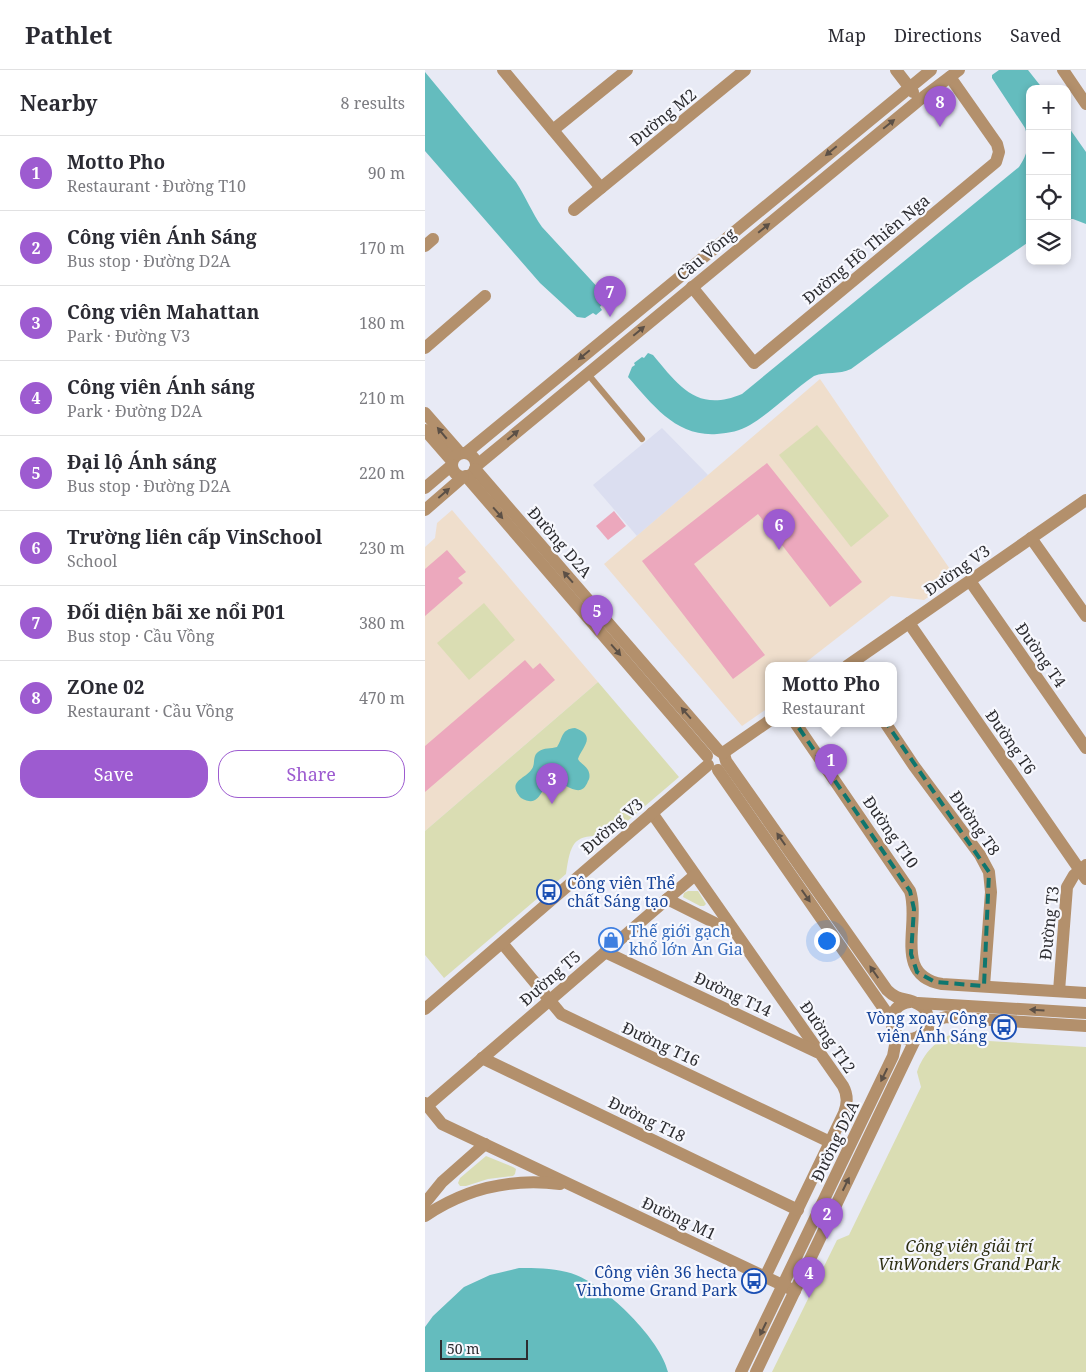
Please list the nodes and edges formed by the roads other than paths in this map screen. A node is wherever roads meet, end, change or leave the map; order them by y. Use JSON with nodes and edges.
{"nodes":[{"id":1,"x":627,"y":70,"type":"edge"},
{"id":2,"x":745,"y":70,"type":"edge"},
{"id":3,"x":896,"y":70,"type":"edge"},
{"id":4,"x":931,"y":70,"type":"edge"},
{"id":5,"x":1063,"y":70,"type":"edge"},
{"id":6,"x":506,"y":71,"type":"edge"},
{"id":7,"x":954,"y":73,"type":"edge"},
{"id":8,"x":909,"y":87,"type":"junction"},
{"id":9,"x":918,"y":100,"type":"junction"},
{"id":10,"x":1086,"y":104,"type":"edge"},
{"id":11,"x":553,"y":130,"type":"junction"},
{"id":12,"x":601,"y":188,"type":"junction"},
{"id":13,"x":574,"y":210,"type":"dead end"},
{"id":14,"x":692,"y":287,"type":"junction"},
{"id":15,"x":485,"y":296,"type":"dead end"},
{"id":16,"x":425,"y":348,"type":"edge"},
{"id":17,"x":587,"y":373,"type":"junction"},
{"id":18,"x":425,"y":413,"type":"edge"},
{"id":19,"x":425,"y":430,"type":"edge"},
{"id":20,"x":643,"y":439,"type":"dead end"},
{"id":21,"x":457,"y":458,"type":"junction"},
{"id":22,"x":470,"y":472,"type":"junction"},
{"id":23,"x":425,"y":488,"type":"edge"},
{"id":24,"x":1086,"y":500,"type":"edge"},
{"id":25,"x":425,"y":510,"type":"edge"},
{"id":26,"x":1031,"y":538,"type":"junction"},
{"id":27,"x":970,"y":581,"type":"junction"},
{"id":28,"x":1086,"y":616,"type":"edge"},
{"id":29,"x":909,"y":623,"type":"junction"},
{"id":30,"x":853,"y":662,"type":"edge"},
{"id":31,"x":765,"y":724,"type":"edge"},
{"id":32,"x":798,"y":727,"type":"edge"},
{"id":33,"x":888,"y":727,"type":"edge"},
{"id":34,"x":1086,"y":748,"type":"edge"},
{"id":35,"x":717,"y":759,"type":"junction"},
{"id":36,"x":652,"y":813,"type":"junction"},
{"id":37,"x":1084,"y":871,"type":"edge"},
{"id":38,"x":695,"y":875,"type":"junction"},
{"id":39,"x":667,"y":899,"type":"junction"},
{"id":40,"x":735,"y":933,"type":"junction"},
{"id":41,"x":502,"y":943,"type":"junction"},
{"id":42,"x":605,"y":952,"type":"junction"},
{"id":43,"x":984,"y":986,"type":"junction"},
{"id":44,"x":1059,"y":991,"type":"junction"},
{"id":45,"x":1086,"y":993,"type":"edge"},
{"id":46,"x":550,"y":1000,"type":"junction"},
{"id":47,"x":914,"y":1002,"type":"junction"},
{"id":48,"x":425,"y":1009,"type":"edge"},
{"id":49,"x":1086,"y":1013,"type":"edge"},
{"id":50,"x":892,"y":1024,"type":"junction"},
{"id":51,"x":1086,"y":1026,"type":"edge"},
{"id":52,"x":927,"y":1028,"type":"junction"},
{"id":53,"x":916,"y":1038,"type":"junction"},
{"id":54,"x":819,"y":1053,"type":"junction"},
{"id":55,"x":482,"y":1058,"type":"junction"},
{"id":56,"x":426,"y":1104,"type":"edge"},
{"id":57,"x":830,"y":1142,"type":"junction"},
{"id":58,"x":485,"y":1144,"type":"junction"},
{"id":59,"x":579,"y":1189,"type":"junction"},
{"id":60,"x":425,"y":1203,"type":"edge"},
{"id":61,"x":797,"y":1210,"type":"junction"},
{"id":62,"x":425,"y":1216,"type":"edge"},
{"id":63,"x":765,"y":1277,"type":"junction"},
{"id":64,"x":789,"y":1288,"type":"junction"},
{"id":65,"x":741,"y":1372,"type":"edge"},
{"id":66,"x":756,"y":1372,"type":"edge"}],
"edges":[{"from":1,"to":11,"type":"street"},
{"from":2,"to":12,"type":"street","name":"Đường M2"},
{"from":3,"to":8,"type":"street"},
{"from":4,"to":8,"type":"street","name":"Cầu Vồng"},
{"from":5,"to":10,"type":"street"},
{"from":6,"to":11,"type":"street"},
{"from":7,"to":9,"type":"street","name":"Cầu Vồng"},
{"from":7,"to":14,"type":"street","name":"Đường Hồ Thiên Nga"},
{"from":8,"to":9,"type":"street"},
{"from":8,"to":21,"type":"street","name":"Cầu Vồng","one_way":true},
{"from":14,"to":9,"type":"street","name":"Cầu Vồng","one_way":true},
{"from":11,"to":12,"type":"street"},
{"from":12,"to":13,"type":"street","name":"Đường M2"},
{"from":17,"to":14,"type":"street","name":"Cầu Vồng","one_way":true},
{"from":15,"to":16,"type":"street"},
{"from":17,"to":20,"type":"lane"},
{"from":22,"to":17,"type":"street","name":"Cầu Vồng","one_way":true},
{"from":21,"to":18,"type":"street","one_way":true},
{"from":19,"to":21,"type":"street"},
{"from":21,"to":22,"type":"street"},
{"from":21,"to":22,"type":"street"},
{"from":21,"to":23,"type":"street","name":"Cầu Vồng"},
{"from":25,"to":22,"type":"street","name":"Cầu Vồng","one_way":true},
{"from":22,"to":35,"type":"street","name":"Đường D2A"},
{"from":24,"to":26,"type":"street","name":"Đường V3"},
{"from":26,"to":27,"type":"street","name":"Đường V3"},
{"from":26,"to":28,"type":"street"},
{"from":27,"to":29,"type":"street","name":"Đường V3"},
{"from":27,"to":34,"type":"street","name":"Đường T4"},
{"from":29,"to":30,"type":"street","name":"Đường V3"},
{"from":29,"to":37,"type":"street","name":"Đường T6"},
{"from":31,"to":35,"type":"street","name":"Đường V3"},
{"from":32,"to":43,"type":"street","name":"Đường T10"},
{"from":33,"to":43,"type":"street","name":"Đường T8"},
{"from":35,"to":36,"type":"street","name":"Đường V3"},
{"from":47,"to":35,"type":"street","name":"Đường D2A","one_way":true},
{"from":35,"to":50,"type":"street","name":"Đường D2A","one_way":true},
{"from":36,"to":38,"type":"street","name":"Đường T12"},
{"from":36,"to":41,"type":"street","name":"Đường V3"},
{"from":37,"to":44,"type":"street","name":"Đường T3"},
{"from":38,"to":39,"type":"street","name":"Đường T5"},
{"from":38,"to":40,"type":"street","name":"Đường T12"},
{"from":39,"to":40,"type":"street","name":"Đường T12"},
{"from":39,"to":42,"type":"street","name":"Đường T5"},
{"from":40,"to":54,"type":"street","name":"Đường T12"},
{"from":41,"to":46,"type":"street","name":"Đường T16"},
{"from":41,"to":48,"type":"street","name":"Đường V3"},
{"from":42,"to":46,"type":"street","name":"Đường T5"},
{"from":42,"to":54,"type":"street","name":"Đường T14"},
{"from":43,"to":44,"type":"street"},
{"from":44,"to":45,"type":"street"},
{"from":46,"to":55,"type":"street","name":"Đường T5"},
{"from":46,"to":57,"type":"street","name":"Đường T16"},
{"from":49,"to":47,"type":"street","name":"Đường D2A","one_way":true},
{"from":47,"to":50,"type":"street"},
{"from":47,"to":52,"type":"street"},
{"from":50,"to":53,"type":"street"},
{"from":50,"to":64,"type":"street","name":"Đường D2A","one_way":true},
{"from":51,"to":52,"type":"street"},
{"from":52,"to":53,"type":"street"},
{"from":64,"to":53,"type":"street","name":"Đường D2A","one_way":true},
{"from":54,"to":57,"type":"street","name":"Đường T12"},
{"from":55,"to":56,"type":"street","name":"Đường T5"},
{"from":55,"to":61,"type":"street","name":"Đường T18"},
{"from":56,"to":58,"type":"street","name":"Đường M1"},
{"from":57,"to":61,"type":"street","name":"Đường T12"},
{"from":58,"to":59,"type":"street","name":"Đường M1"},
{"from":58,"to":60,"type":"street"},
{"from":59,"to":62,"type":"street","name":"Đường M1"},
{"from":59,"to":63,"type":"street","name":"Đường M1"},
{"from":61,"to":63,"type":"street","name":"Đường T12"},
{"from":63,"to":64,"type":"street","name":"Đường M1"},
{"from":64,"to":65,"type":"street","name":"Đường D2A","one_way":true},
{"from":64,"to":66,"type":"street","name":"Đường D2A"}]}
